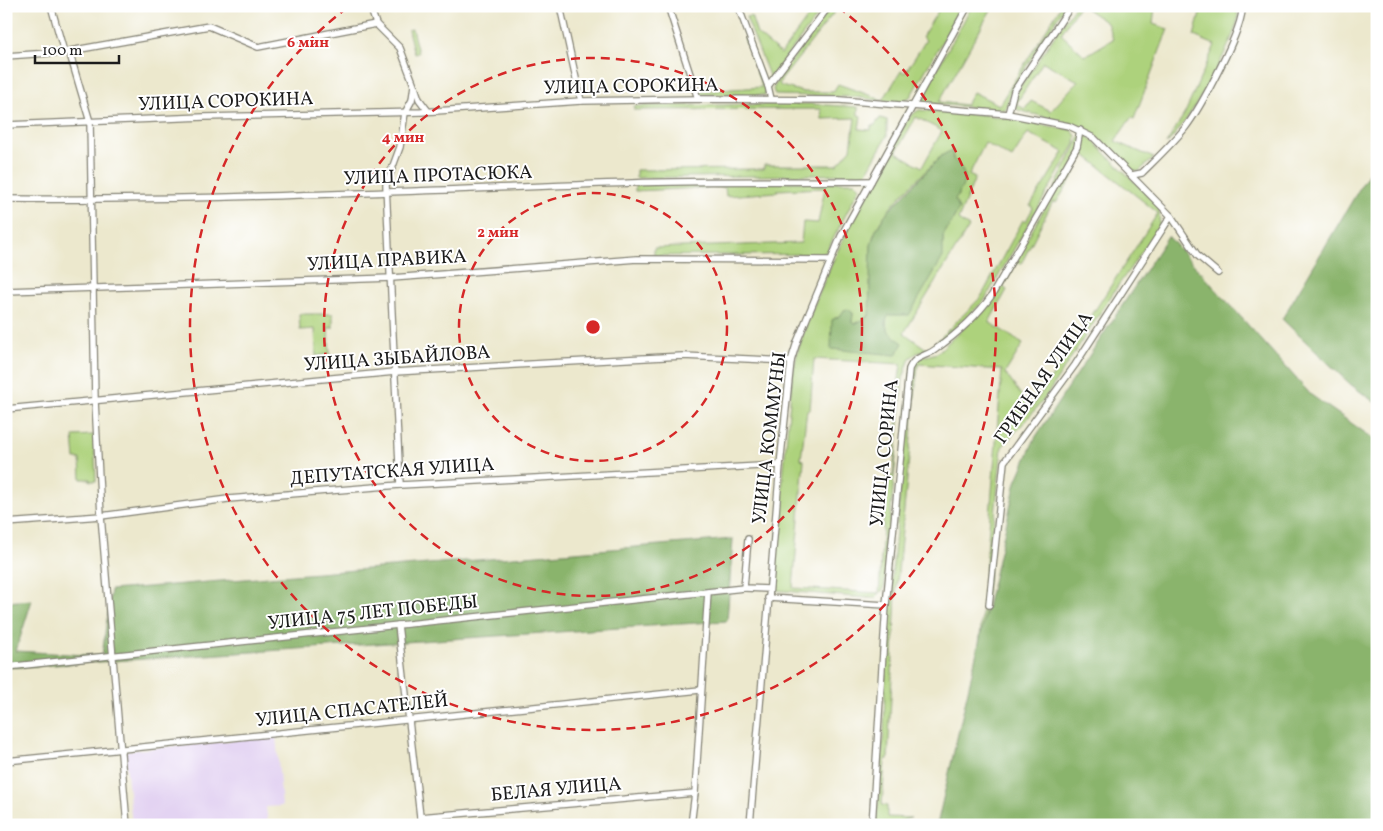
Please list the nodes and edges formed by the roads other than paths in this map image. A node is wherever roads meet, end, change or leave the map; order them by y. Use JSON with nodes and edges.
{"nodes":[{"id":1,"x":51,"y":6,"type":"edge"},
{"id":2,"x":370,"y":6,"type":"edge"},
{"id":3,"x":560,"y":6,"type":"edge"},
{"id":4,"x":668,"y":6,"type":"edge"},
{"id":5,"x":738,"y":6,"type":"edge"},
{"id":6,"x":829,"y":6,"type":"edge"},
{"id":7,"x":968,"y":6,"type":"edge"},
{"id":8,"x":1071,"y":6,"type":"edge"},
{"id":9,"x":1242,"y":6,"type":"edge"},
{"id":10,"x":376,"y":24,"type":"junction"},
{"id":11,"x":66,"y":51,"type":"junction"},
{"id":12,"x":6,"y":56,"type":"edge"},
{"id":13,"x":414,"y":85,"type":"junction"},
{"id":14,"x":768,"y":86,"type":"junction"},
{"id":15,"x":698,"y":100,"type":"junction"},
{"id":16,"x":771,"y":100,"type":"junction"},
{"id":17,"x":581,"y":102,"type":"junction"},
{"id":18,"x":910,"y":107,"type":"junction"},
{"id":19,"x":428,"y":112,"type":"junction"},
{"id":20,"x":405,"y":113,"type":"junction"},
{"id":21,"x":1008,"y":114,"type":"junction"},
{"id":22,"x":90,"y":122,"type":"junction"},
{"id":23,"x":6,"y":125,"type":"edge"},
{"id":24,"x":1080,"y":130,"type":"junction"},
{"id":25,"x":1132,"y":175,"type":"junction"},
{"id":26,"x":871,"y":181,"type":"junction"},
{"id":27,"x":387,"y":194,"type":"junction"},
{"id":28,"x":6,"y":198,"type":"edge"},
{"id":29,"x":90,"y":200,"type":"junction"},
{"id":30,"x":1171,"y":216,"type":"junction"},
{"id":31,"x":830,"y":260,"type":"junction"},
{"id":32,"x":1218,"y":273,"type":"dead end"},
{"id":33,"x":392,"y":278,"type":"junction"},
{"id":34,"x":93,"y":287,"type":"junction"},
{"id":35,"x":6,"y":291,"type":"edge"},
{"id":36,"x":791,"y":361,"type":"junction"},
{"id":37,"x":395,"y":372,"type":"junction"},
{"id":38,"x":95,"y":401,"type":"junction"},
{"id":39,"x":6,"y":409,"type":"edge"},
{"id":40,"x":780,"y":465,"type":"junction"},
{"id":41,"x":400,"y":485,"type":"junction"},
{"id":42,"x":101,"y":516,"type":"junction"},
{"id":43,"x":6,"y":523,"type":"edge"},
{"id":44,"x":748,"y":539,"type":"dead end"},
{"id":45,"x":744,"y":588,"type":"junction"},
{"id":46,"x":769,"y":589,"type":"junction"},
{"id":47,"x":708,"y":592,"type":"junction"},
{"id":48,"x":768,"y":598,"type":"junction"},
{"id":49,"x":886,"y":605,"type":"junction"},
{"id":50,"x":989,"y":605,"type":"dead end"},
{"id":51,"x":398,"y":625,"type":"junction"},
{"id":52,"x":114,"y":656,"type":"junction"},
{"id":53,"x":6,"y":667,"type":"edge"},
{"id":54,"x":700,"y":690,"type":"junction"},
{"id":55,"x":408,"y":720,"type":"junction"},
{"id":56,"x":121,"y":748,"type":"junction"},
{"id":57,"x":6,"y":761,"type":"edge"},
{"id":58,"x":695,"y":793,"type":"junction"},
{"id":59,"x":420,"y":817,"type":"junction"},
{"id":60,"x":127,"y":825,"type":"edge"},
{"id":61,"x":420,"y":825,"type":"edge"},
{"id":62,"x":691,"y":825,"type":"edge"},
{"id":63,"x":750,"y":825,"type":"edge"},
{"id":64,"x":872,"y":825,"type":"edge"}],
"edges":[{"from":1,"to":11,"type":"street"},
{"from":2,"to":10,"type":"street"},
{"from":3,"to":17,"type":"street"},
{"from":4,"to":15,"type":"street"},
{"from":5,"to":14,"type":"street"},
{"from":6,"to":14,"type":"street"},
{"from":7,"to":18,"type":"street","name":"УЛИЦА КОММУНЫ"},
{"from":8,"to":21,"type":"street"},
{"from":9,"to":25,"type":"street"},
{"from":10,"to":11,"type":"street"},
{"from":10,"to":13,"type":"street"},
{"from":11,"to":12,"type":"street"},
{"from":11,"to":22,"type":"street"},
{"from":13,"to":19,"type":"street"},
{"from":13,"to":20,"type":"street"},
{"from":14,"to":16,"type":"street"},
{"from":15,"to":16,"type":"street","name":"УЛИЦА СОРОКИНА"},
{"from":15,"to":17,"type":"street","name":"УЛИЦА СОРОКИНА"},
{"from":16,"to":18,"type":"street","name":"УЛИЦА СОРОКИНА"},
{"from":17,"to":19,"type":"street","name":"УЛИЦА СОРОКИНА"},
{"from":18,"to":21,"type":"street","name":"УЛИЦА СОРОКИНА"},
{"from":18,"to":26,"type":"street","name":"УЛИЦА КОММУНЫ"},
{"from":19,"to":20,"type":"street","name":"УЛИЦА СОРОКИНА"},
{"from":20,"to":22,"type":"street","name":"УЛИЦА СОРОКИНА"},
{"from":20,"to":27,"type":"street"},
{"from":21,"to":24,"type":"street","name":"УЛИЦА СОРОКИНА"},
{"from":22,"to":23,"type":"street","name":"УЛИЦА СОРОКИНА"},
{"from":22,"to":29,"type":"street"},
{"from":24,"to":25,"type":"street","name":"УЛИЦА СОРОКИНА"},
{"from":24,"to":49,"type":"street","name":"УЛИЦА СОРИНА"},
{"from":25,"to":30,"type":"street","name":"УЛИЦА СОРОКИНА"},
{"from":26,"to":27,"type":"street","name":"УЛИЦА ПРОТАСЮКА"},
{"from":26,"to":31,"type":"street","name":"УЛИЦА КОММУНЫ"},
{"from":27,"to":29,"type":"street","name":"УЛИЦА ПРОТАСЮКА"},
{"from":27,"to":33,"type":"street"},
{"from":28,"to":29,"type":"street","name":"УЛИЦА ПРОТАСЮКА"},
{"from":29,"to":34,"type":"street"},
{"from":30,"to":32,"type":"street","name":"УЛИЦА СОРОКИНА"},
{"from":30,"to":50,"type":"street","name":"ГРИБНАЯ УЛИЦА"},
{"from":31,"to":33,"type":"street","name":"УЛИЦА ПРАВИКА"},
{"from":31,"to":36,"type":"street","name":"УЛИЦА КОММУНЫ"},
{"from":33,"to":34,"type":"street","name":"УЛИЦА ПРАВИКА"},
{"from":33,"to":37,"type":"street"},
{"from":34,"to":35,"type":"street","name":"УЛИЦА ПРАВИКА"},
{"from":34,"to":38,"type":"street"},
{"from":36,"to":37,"type":"street","name":"УЛИЦА ЗЫБАЙЛОВА"},
{"from":36,"to":40,"type":"street","name":"УЛИЦА КОММУНЫ"},
{"from":37,"to":38,"type":"street","name":"УЛИЦА ЗЫБАЙЛОВА"},
{"from":37,"to":41,"type":"street"},
{"from":38,"to":39,"type":"street","name":"УЛИЦА ЗЫБАЙЛОВА"},
{"from":38,"to":42,"type":"street"},
{"from":40,"to":41,"type":"street","name":"ДЕПУТАТСКАЯ УЛИЦА"},
{"from":40,"to":46,"type":"street","name":"УЛИЦА КОММУНЫ"},
{"from":41,"to":42,"type":"street","name":"ДЕПУТАТСКАЯ УЛИЦА"},
{"from":42,"to":43,"type":"street","name":"ДЕПУТАТСКАЯ УЛИЦА"},
{"from":42,"to":52,"type":"street"},
{"from":44,"to":45,"type":"street"},
{"from":45,"to":46,"type":"street","name":"УЛИЦА 75 ЛЕТ ПОБЕДЫ"},
{"from":45,"to":47,"type":"street","name":"УЛИЦА 75 ЛЕТ ПОБЕДЫ"},
{"from":46,"to":48,"type":"street","name":"УЛИЦА КОММУНЫ"},
{"from":47,"to":51,"type":"street","name":"УЛИЦА 75 ЛЕТ ПОБЕДЫ"},
{"from":47,"to":54,"type":"street"},
{"from":48,"to":49,"type":"street"},
{"from":48,"to":63,"type":"street","name":"УЛИЦА КОММУНЫ"},
{"from":49,"to":64,"type":"street","name":"УЛИЦА СОРИНА"},
{"from":51,"to":52,"type":"street","name":"УЛИЦА 75 ЛЕТ ПОБЕДЫ"},
{"from":51,"to":55,"type":"street"},
{"from":52,"to":53,"type":"street","name":"УЛИЦА 75 ЛЕТ ПОБЕДЫ"},
{"from":52,"to":56,"type":"street"},
{"from":54,"to":55,"type":"street","name":"УЛИЦА СПАСАТЕЛЕЙ"},
{"from":54,"to":58,"type":"street"},
{"from":55,"to":56,"type":"street","name":"УЛИЦА СПАСАТЕЛЕЙ"},
{"from":55,"to":59,"type":"street"},
{"from":56,"to":57,"type":"street","name":"УЛИЦА СПАСАТЕЛЕЙ"},
{"from":56,"to":60,"type":"street"},
{"from":58,"to":59,"type":"street","name":"БЕЛАЯ УЛИЦА"},
{"from":58,"to":62,"type":"street"},
{"from":59,"to":61,"type":"street"}]}
